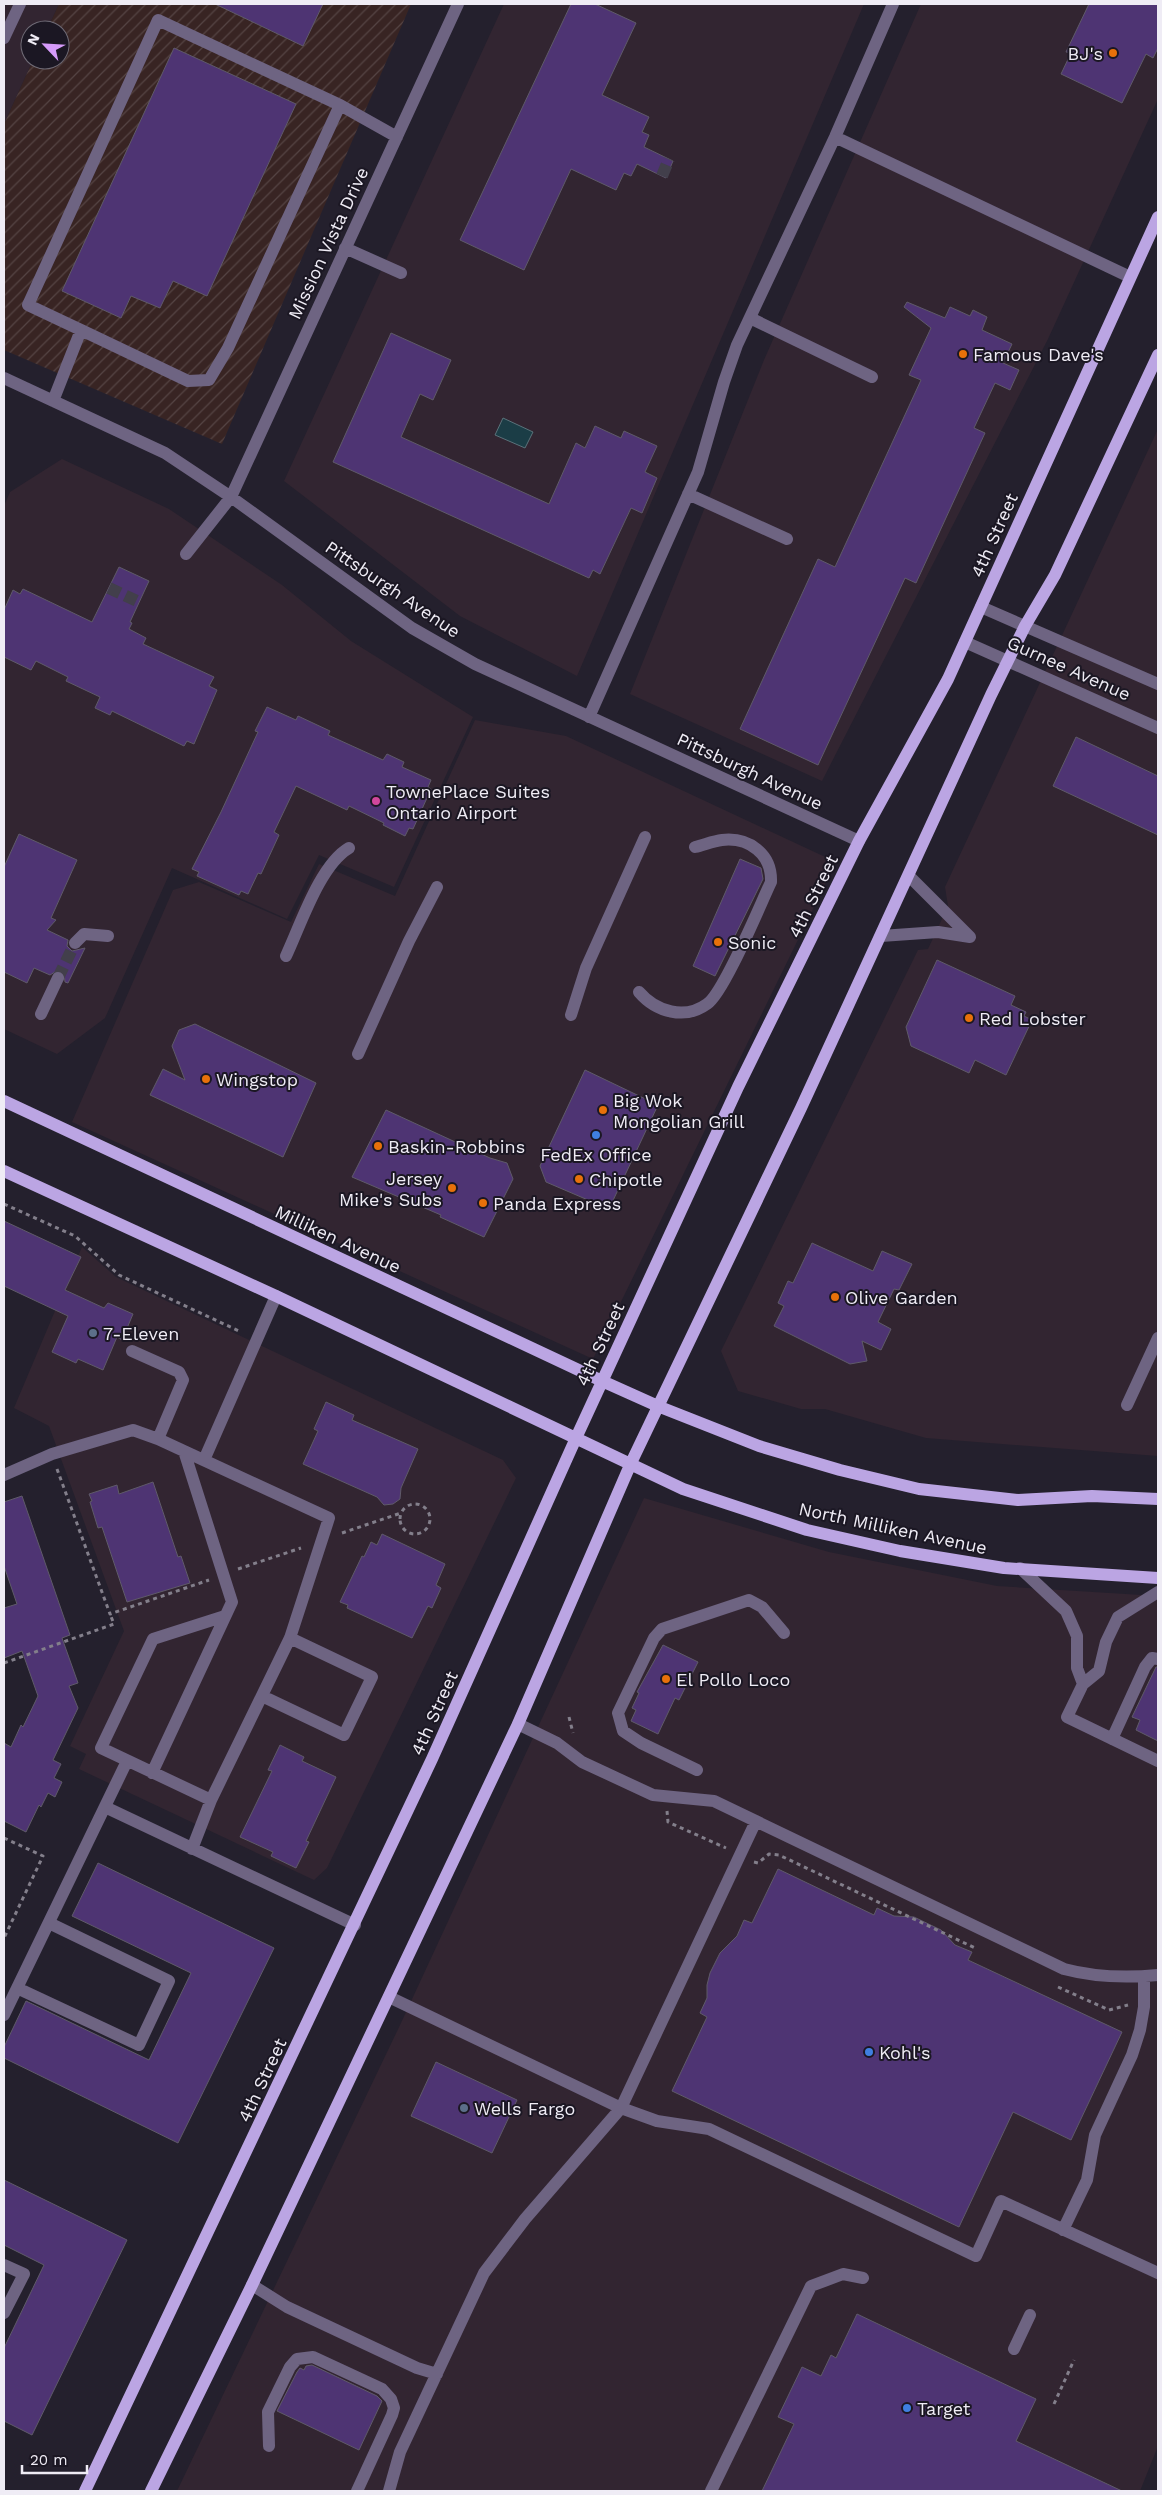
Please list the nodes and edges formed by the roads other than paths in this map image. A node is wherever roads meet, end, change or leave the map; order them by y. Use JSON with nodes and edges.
{"nodes":[{"id":1,"x":20,"y":4,"type":"edge"},
{"id":2,"x":458,"y":4,"type":"edge"},
{"id":3,"x":893,"y":4,"type":"edge"},
{"id":4,"x":4,"y":38,"type":"edge"},
{"id":5,"x":340,"y":105,"type":"junction"},
{"id":6,"x":397,"y":137,"type":"junction"},
{"id":7,"x":835,"y":137,"type":"junction"},
{"id":8,"x":1158,"y":217,"type":"edge"},
{"id":9,"x":345,"y":248,"type":"junction"},
{"id":10,"x":401,"y":273,"type":"dead end"},
{"id":11,"x":1130,"y":277,"type":"junction"},
{"id":12,"x":750,"y":318,"type":"junction"},
{"id":13,"x":82,"y":330,"type":"junction"},
{"id":14,"x":1158,"y":355,"type":"edge"},
{"id":15,"x":872,"y":377,"type":"dead end"},
{"id":16,"x":4,"y":378,"type":"edge"},
{"id":17,"x":53,"y":401,"type":"junction"},
{"id":18,"x":688,"y":494,"type":"junction"},
{"id":19,"x":230,"y":497,"type":"junction"},
{"id":20,"x":787,"y":539,"type":"dead end"},
{"id":21,"x":186,"y":554,"type":"dead end"},
{"id":22,"x":981,"y":607,"type":"junction"},
{"id":23,"x":1025,"y":626,"type":"junction"},
{"id":24,"x":965,"y":642,"type":"junction"},
{"id":25,"x":1008,"y":660,"type":"junction"},
{"id":26,"x":1158,"y":684,"type":"edge"},
{"id":27,"x":589,"y":717,"type":"junction"},
{"id":28,"x":1158,"y":728,"type":"edge"},
{"id":29,"x":645,"y":837,"type":"dead end"},
{"id":30,"x":859,"y":841,"type":"junction"},
{"id":31,"x":695,"y":847,"type":"dead end"},
{"id":32,"x":349,"y":848,"type":"dead end"},
{"id":33,"x":909,"y":876,"type":"junction"},
{"id":34,"x":437,"y":887,"type":"dead end"},
{"id":35,"x":108,"y":936,"type":"dead end"},
{"id":36,"x":881,"y":936,"type":"junction"},
{"id":37,"x":75,"y":943,"type":"tunnel mouth"},
{"id":38,"x":286,"y":956,"type":"dead end"},
{"id":39,"x":58,"y":978,"type":"tunnel mouth"},
{"id":40,"x":639,"y":992,"type":"dead end"},
{"id":41,"x":41,"y":1014,"type":"dead end"},
{"id":42,"x":571,"y":1015,"type":"dead end"},
{"id":43,"x":358,"y":1054,"type":"dead end"},
{"id":44,"x":4,"y":1101,"type":"edge"},
{"id":45,"x":4,"y":1171,"type":"edge"},
{"id":46,"x":276,"y":1296,"type":"junction"},
{"id":47,"x":1158,"y":1338,"type":"edge"},
{"id":48,"x":132,"y":1351,"type":"dead end"},
{"id":49,"x":602,"y":1381,"type":"junction"},
{"id":50,"x":1127,"y":1405,"type":"dead end"},
{"id":51,"x":660,"y":1408,"type":"junction"},
{"id":52,"x":576,"y":1438,"type":"junction"},
{"id":53,"x":158,"y":1439,"type":"junction"},
{"id":54,"x":184,"y":1451,"type":"junction"},
{"id":55,"x":204,"y":1460,"type":"junction"},
{"id":56,"x":631,"y":1463,"type":"junction"},
{"id":57,"x":8,"y":1473,"type":"edge"},
{"id":58,"x":1158,"y":1500,"type":"edge"},
{"id":59,"x":1020,"y":1568,"type":"junction"},
{"id":60,"x":1158,"y":1578,"type":"edge"},
{"id":61,"x":1158,"y":1592,"type":"edge"},
{"id":62,"x":225,"y":1616,"type":"junction"},
{"id":63,"x":784,"y":1633,"type":"dead end"},
{"id":64,"x":290,"y":1638,"type":"junction"},
{"id":65,"x":1158,"y":1659,"type":"edge"},
{"id":66,"x":1083,"y":1684,"type":"junction"},
{"id":67,"x":262,"y":1696,"type":"junction"},
{"id":68,"x":518,"y":1724,"type":"junction"},
{"id":69,"x":1112,"y":1739,"type":"junction"},
{"id":70,"x":127,"y":1761,"type":"junction"},
{"id":71,"x":1158,"y":1762,"type":"edge"},
{"id":72,"x":697,"y":1770,"type":"dead end"},
{"id":73,"x":152,"y":1773,"type":"junction"},
{"id":74,"x":211,"y":1800,"type":"junction"},
{"id":75,"x":105,"y":1807,"type":"junction"},
{"id":76,"x":756,"y":1821,"type":"junction"},
{"id":77,"x":192,"y":1849,"type":"junction"},
{"id":78,"x":49,"y":1923,"type":"junction"},
{"id":79,"x":355,"y":1925,"type":"junction"},
{"id":80,"x":1158,"y":1975,"type":"edge"},
{"id":81,"x":1144,"y":1977,"type":"junction"},
{"id":82,"x":17,"y":1988,"type":"junction"},
{"id":83,"x":389,"y":1997,"type":"junction"},
{"id":84,"x":5,"y":2009,"type":"edge"},
{"id":85,"x":621,"y":2108,"type":"junction"},
{"id":86,"x":1064,"y":2230,"type":"junction"},
{"id":87,"x":4,"y":2264,"type":"edge"},
{"id":88,"x":1158,"y":2273,"type":"edge"},
{"id":89,"x":863,"y":2278,"type":"dead end"},
{"id":90,"x":252,"y":2285,"type":"junction"},
{"id":91,"x":4,"y":2313,"type":"edge"},
{"id":92,"x":1030,"y":2315,"type":"dead end"},
{"id":93,"x":1014,"y":2350,"type":"dead end"},
{"id":94,"x":437,"y":2374,"type":"junction"},
{"id":95,"x":269,"y":2446,"type":"dead end"},
{"id":96,"x":86,"y":2491,"type":"edge"},
{"id":97,"x":151,"y":2491,"type":"edge"},
{"id":98,"x":357,"y":2491,"type":"edge"},
{"id":99,"x":388,"y":2491,"type":"edge"},
{"id":100,"x":711,"y":2491,"type":"edge"}],
"edges":[{"from":1,"to":4,"type":"street"},
{"from":2,"to":6,"type":"street","name":"Mission Vista Drive"},
{"from":3,"to":7,"type":"street"},
{"from":5,"to":6,"type":"street"},
{"from":5,"to":13,"type":"street"},
{"from":5,"to":13,"type":"street"},
{"from":6,"to":9,"type":"street","name":"Mission Vista Drive"},
{"from":7,"to":11,"type":"street"},
{"from":7,"to":12,"type":"street"},
{"from":8,"to":11,"type":"main road","name":"4th Street"},
{"from":9,"to":10,"type":"street"},
{"from":9,"to":19,"type":"street","name":"Mission Vista Drive"},
{"from":11,"to":22,"type":"main road","name":"4th Street"},
{"from":12,"to":15,"type":"street"},
{"from":12,"to":18,"type":"street"},
{"from":13,"to":17,"type":"street"},
{"from":14,"to":23,"type":"main road"},
{"from":16,"to":17,"type":"street","name":"Pittsburgh Avenue"},
{"from":17,"to":19,"type":"street","name":"Pittsburgh Avenue"},
{"from":18,"to":20,"type":"street"},
{"from":18,"to":27,"type":"street"},
{"from":19,"to":21,"type":"street","name":"Mission Vista Drive"},
{"from":19,"to":27,"type":"street","name":"Pittsburgh Avenue"},
{"from":22,"to":23,"type":"street","name":"Gurnee Avenue"},
{"from":22,"to":24,"type":"main road","name":"4th Street"},
{"from":23,"to":25,"type":"main road"},
{"from":23,"to":26,"type":"street","name":"Gurnee Avenue"},
{"from":24,"to":25,"type":"street","name":"Gurnee Avenue"},
{"from":24,"to":30,"type":"main road","name":"4th Street"},
{"from":25,"to":28,"type":"street","name":"Gurnee Avenue"},
{"from":25,"to":33,"type":"main road"},
{"from":27,"to":30,"type":"street","name":"Pittsburgh Avenue"},
{"from":29,"to":42,"type":"street"},
{"from":30,"to":49,"type":"main road","name":"4th Street"},
{"from":31,"to":40,"type":"street"},
{"from":32,"to":38,"type":"street"},
{"from":33,"to":36,"type":"main road"},
{"from":33,"to":36,"type":"street"},
{"from":34,"to":43,"type":"street"},
{"from":35,"to":37,"type":"street"},
{"from":36,"to":51,"type":"main road"},
{"from":39,"to":41,"type":"street"},
{"from":44,"to":49,"type":"main road","name":"Milliken Avenue"},
{"from":45,"to":46,"type":"main road"},
{"from":46,"to":52,"type":"main road"},
{"from":46,"to":55,"type":"street"},
{"from":47,"to":50,"type":"street"},
{"from":48,"to":53,"type":"street"},
{"from":49,"to":51,"type":"main road","name":"Milliken Avenue"},
{"from":49,"to":52,"type":"main road","name":"4th Street"},
{"from":51,"to":56,"type":"main road"},
{"from":51,"to":58,"type":"main road"},
{"from":52,"to":56,"type":"main road"},
{"from":52,"to":79,"type":"main road","name":"4th Street"},
{"from":53,"to":54,"type":"street"},
{"from":53,"to":57,"type":"street"},
{"from":54,"to":55,"type":"street"},
{"from":54,"to":62,"type":"street"},
{"from":55,"to":64,"type":"street"},
{"from":56,"to":59,"type":"main road","name":"North Milliken Avenue"},
{"from":56,"to":68,"type":"main road"},
{"from":59,"to":60,"type":"main road","name":"North Milliken Avenue"},
{"from":59,"to":66,"type":"street"},
{"from":61,"to":66,"type":"street"},
{"from":62,"to":70,"type":"street"},
{"from":62,"to":73,"type":"street"},
{"from":63,"to":72,"type":"street"},
{"from":64,"to":67,"type":"street"},
{"from":64,"to":67,"type":"street"},
{"from":65,"to":69,"type":"street"},
{"from":66,"to":69,"type":"street"},
{"from":67,"to":74,"type":"street"},
{"from":68,"to":76,"type":"street"},
{"from":68,"to":83,"type":"main road"},
{"from":69,"to":71,"type":"street"},
{"from":70,"to":73,"type":"street"},
{"from":70,"to":75,"type":"street"},
{"from":73,"to":74,"type":"street"},
{"from":74,"to":77,"type":"street"},
{"from":75,"to":77,"type":"street"},
{"from":75,"to":78,"type":"street"},
{"from":76,"to":81,"type":"street"},
{"from":76,"to":85,"type":"street"},
{"from":77,"to":79,"type":"street"},
{"from":78,"to":82,"type":"street"},
{"from":78,"to":82,"type":"street"},
{"from":79,"to":96,"type":"main road","name":"4th Street"},
{"from":80,"to":81,"type":"street"},
{"from":81,"to":86,"type":"street"},
{"from":82,"to":84,"type":"street"},
{"from":83,"to":85,"type":"street"},
{"from":83,"to":90,"type":"main road"},
{"from":85,"to":86,"type":"street"},
{"from":85,"to":94,"type":"street"},
{"from":86,"to":88,"type":"street"},
{"from":87,"to":91,"type":"street"},
{"from":89,"to":100,"type":"street"},
{"from":90,"to":94,"type":"street"},
{"from":90,"to":97,"type":"main road"},
{"from":92,"to":93,"type":"street"},
{"from":94,"to":99,"type":"street"},
{"from":95,"to":98,"type":"street"}]}
